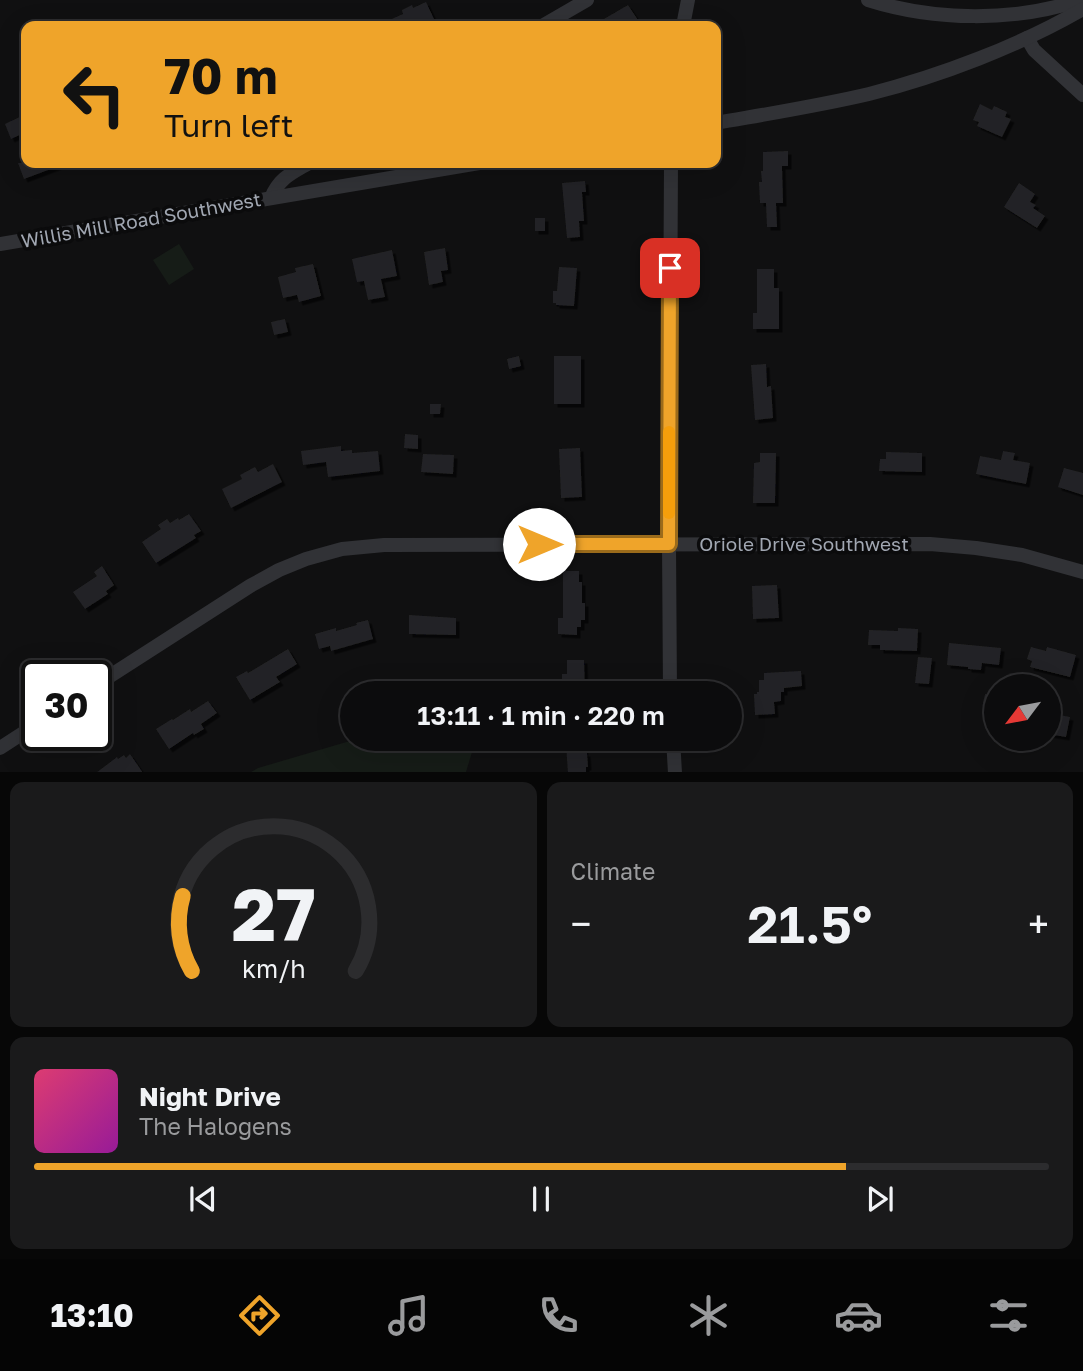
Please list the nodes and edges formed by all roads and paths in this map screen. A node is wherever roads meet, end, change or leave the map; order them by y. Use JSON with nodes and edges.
{"nodes":[{"id":1,"x":587,"y":0,"type":"edge"},
{"id":2,"x":688,"y":0,"type":"edge"},
{"id":3,"x":868,"y":0,"type":"edge"},
{"id":4,"x":1080,"y":0,"type":"edge"},
{"id":5,"x":1083,"y":9,"type":"edge"},
{"id":6,"x":551,"y":21,"type":"edge"},
{"id":7,"x":684,"y":21,"type":"edge"},
{"id":8,"x":1027,"y":38,"type":"junction"},
{"id":9,"x":1083,"y":95,"type":"edge"},
{"id":10,"x":721,"y":122,"type":"edge"},
{"id":11,"x":300,"y":168,"type":"edge"},
{"id":12,"x":449,"y":168,"type":"edge"},
{"id":13,"x":671,"y":168,"type":"edge"},
{"id":14,"x":271,"y":198,"type":"junction"},
{"id":15,"x":0,"y":244,"type":"edge"},
{"id":16,"x":669,"y":544,"type":"junction"},
{"id":17,"x":1083,"y":572,"type":"edge"},
{"id":18,"x":112,"y":675,"type":"edge"},
{"id":19,"x":670,"y":681,"type":"edge"},
{"id":20,"x":21,"y":734,"type":"edge"},
{"id":21,"x":0,"y":748,"type":"edge"},
{"id":22,"x":674,"y":751,"type":"edge"},
{"id":23,"x":675,"y":772,"type":"edge"}],
"edges":[{"from":1,"to":6,"type":"street"},
{"from":2,"to":7,"type":"street"},
{"from":3,"to":4,"type":"street"},
{"from":5,"to":8,"type":"street"},
{"from":8,"to":9,"type":"street"},
{"from":8,"to":10,"type":"street"},
{"from":11,"to":14,"type":"street","name":"Willis Mill Road Southwest"},
{"from":12,"to":14,"type":"street"},
{"from":13,"to":16,"type":"street"},
{"from":14,"to":15,"type":"street","name":"Willis Mill Road Southwest"},
{"from":16,"to":17,"type":"street","name":"Oriole Drive Southwest"},
{"from":16,"to":18,"type":"street","name":"Oriole Drive Southwest"},
{"from":16,"to":19,"type":"street"},
{"from":20,"to":21,"type":"street"},
{"from":22,"to":23,"type":"street"}]}
